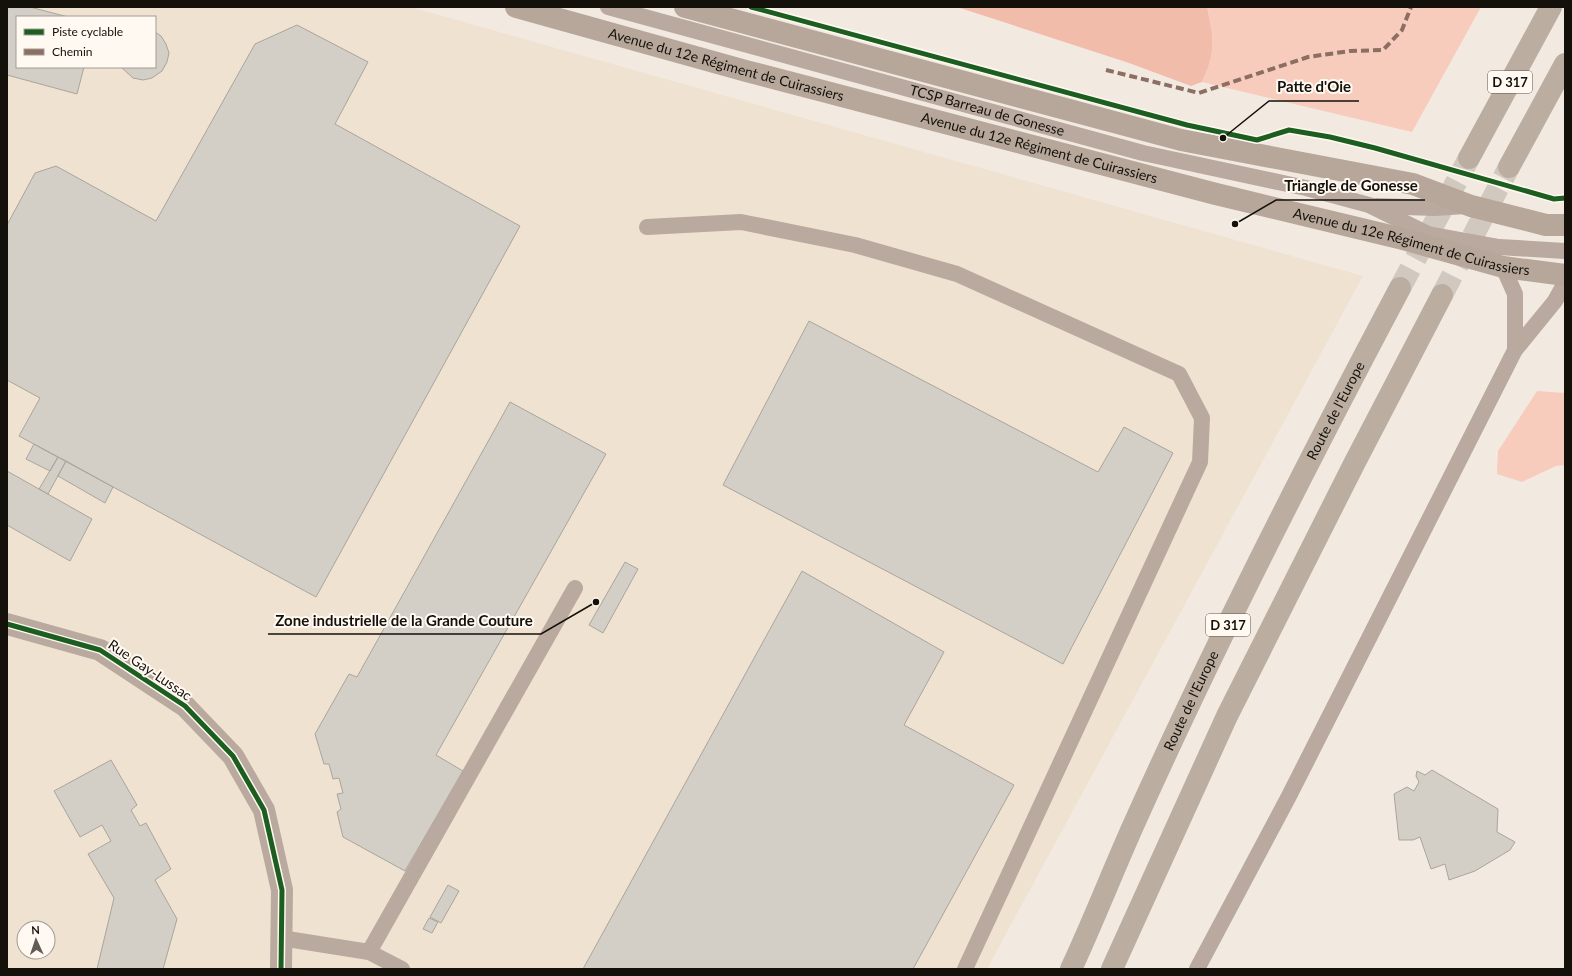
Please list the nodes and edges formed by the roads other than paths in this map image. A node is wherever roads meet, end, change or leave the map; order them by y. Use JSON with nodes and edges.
{"nodes":[{"id":1,"x":516,"y":7,"type":"edge"},
{"id":2,"x":608,"y":7,"type":"edge"},
{"id":3,"x":685,"y":7,"type":"edge"},
{"id":4,"x":1551,"y":7,"type":"edge"},
{"id":5,"x":1565,"y":64,"type":"edge"},
{"id":6,"x":1469,"y":158,"type":"tunnel mouth"},
{"id":7,"x":1509,"y":166,"type":"tunnel mouth"},
{"id":8,"x":1369,"y":205,"type":"junction"},
{"id":9,"x":1471,"y":206,"type":"junction"},
{"id":10,"x":1565,"y":225,"type":"edge"},
{"id":11,"x":647,"y":227,"type":"dead end"},
{"id":12,"x":1565,"y":251,"type":"edge"},
{"id":13,"x":1503,"y":267,"type":"junction"},
{"id":14,"x":1565,"y":274,"type":"edge"},
{"id":15,"x":1565,"y":283,"type":"edge"},
{"id":16,"x":1400,"y":288,"type":"tunnel mouth"},
{"id":17,"x":1442,"y":295,"type":"tunnel mouth"},
{"id":18,"x":1515,"y":350,"type":"junction"},
{"id":19,"x":576,"y":588,"type":"dead end"},
{"id":20,"x":7,"y":624,"type":"edge"},
{"id":21,"x":281,"y":938,"type":"junction"},
{"id":22,"x":369,"y":952,"type":"junction"},
{"id":23,"x":281,"y":969,"type":"edge"},
{"id":24,"x":402,"y":969,"type":"edge"},
{"id":25,"x":965,"y":969,"type":"edge"},
{"id":26,"x":1071,"y":969,"type":"edge"},
{"id":27,"x":1112,"y":969,"type":"edge"},
{"id":28,"x":1197,"y":969,"type":"edge"}],
"edges":[{"from":1,"to":13,"type":"main road","name":"Avenue du 12e Régiment de Cuirassiers"},
{"from":2,"to":8,"type":"lane","name":"TCSP Barreau de Gonesse"},
{"from":3,"to":9,"type":"main road"},
{"from":4,"to":6,"type":"main road","number":"D 317"},
{"from":5,"to":7,"type":"main road","number":"D 317"},
{"from":8,"to":9,"type":"lane","name":"TCSP Barreau de Gonesse"},
{"from":8,"to":12,"type":"lane","name":"TCSP Barreau de Gonesse"},
{"from":9,"to":10,"type":"main road"},
{"from":11,"to":25,"type":"lane"},
{"from":13,"to":14,"type":"main road","name":"Avenue du 12e Régiment de Cuirassiers"},
{"from":13,"to":18,"type":"lane"},
{"from":15,"to":18,"type":"lane"},
{"from":16,"to":26,"type":"main road","name":"Route de l'Europe","number":"D 317"},
{"from":17,"to":27,"type":"main road","number":"D 317"},
{"from":18,"to":28,"type":"lane"},
{"from":19,"to":22,"type":"lane"},
{"from":20,"to":21,"type":"street","name":"Rue Gay-Lussac"},
{"from":21,"to":22,"type":"lane"},
{"from":21,"to":23,"type":"street","name":"Rue Gay-Lussac"},
{"from":22,"to":24,"type":"lane"}]}
